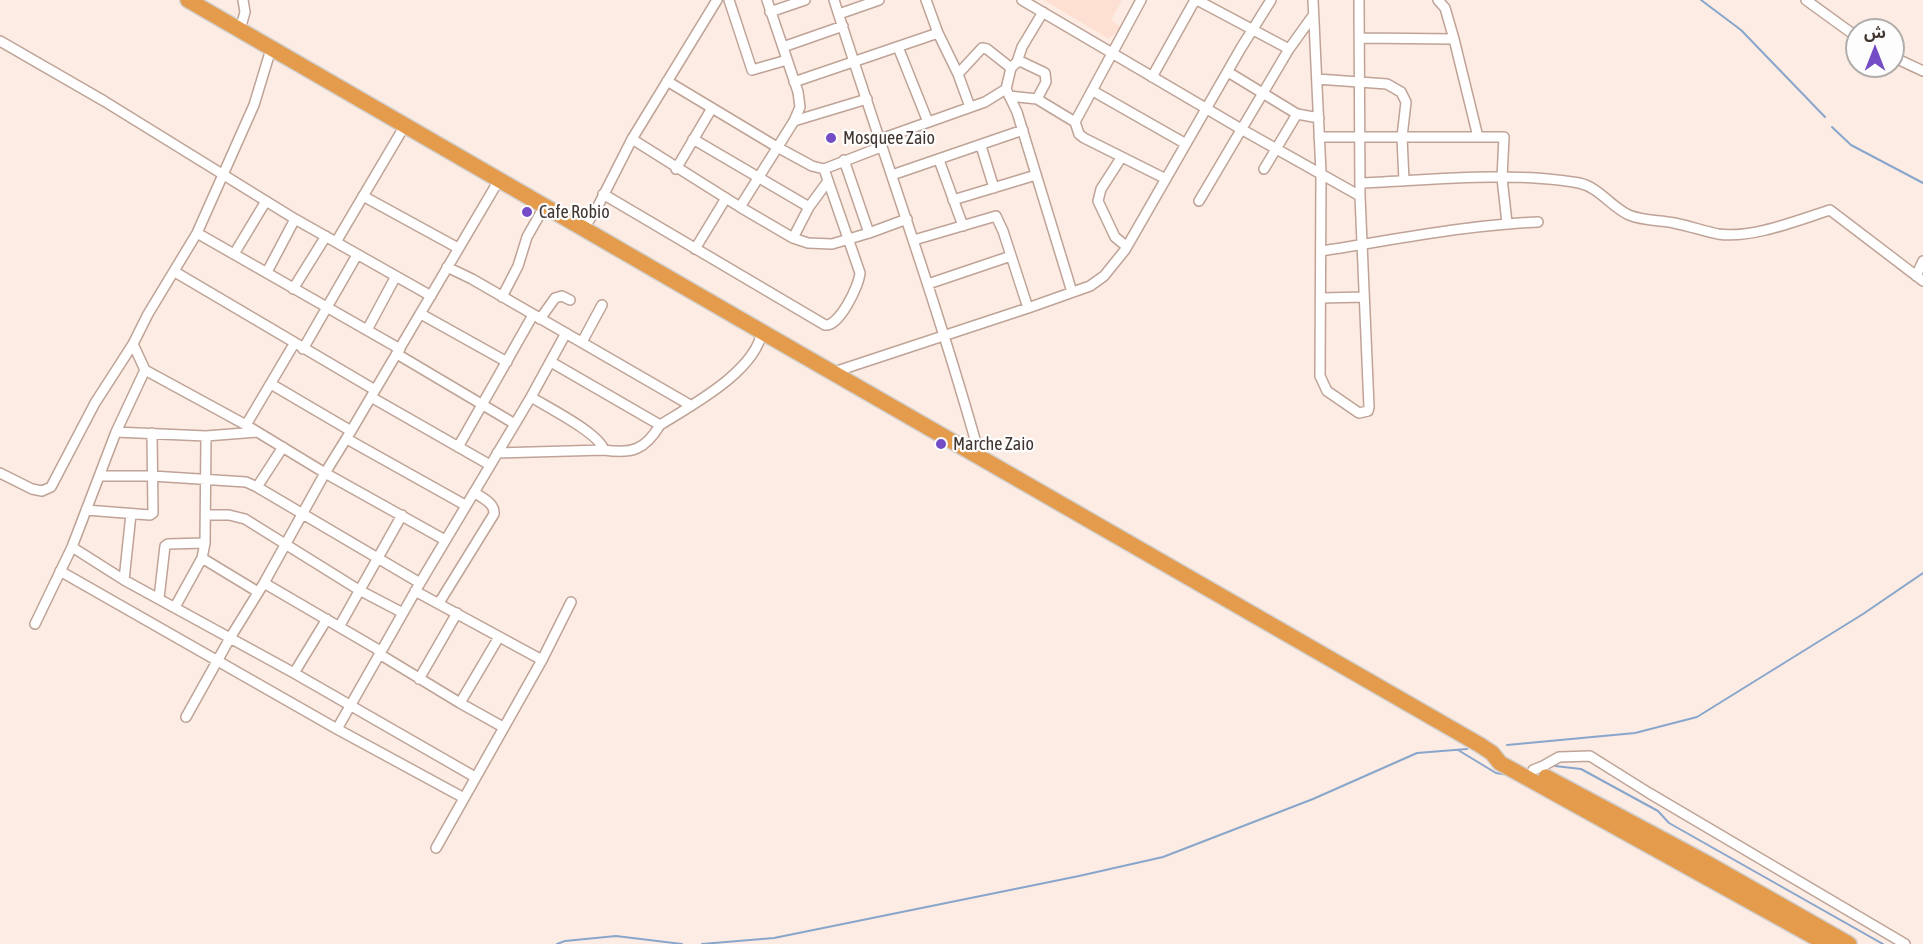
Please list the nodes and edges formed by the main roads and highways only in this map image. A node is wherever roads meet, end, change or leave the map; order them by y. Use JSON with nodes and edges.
{"nodes":[{"id":1,"x":188,"y":0,"type":"edge"},
{"id":2,"x":1492,"y":753,"type":"junction"},
{"id":3,"x":1827,"y":944,"type":"edge"},
{"id":4,"x":1849,"y":944,"type":"edge"}],
"edges":[{"from":1,"to":2,"type":"highway"},
{"from":2,"to":3,"type":"highway"},
{"from":2,"to":4,"type":"highway"}]}
